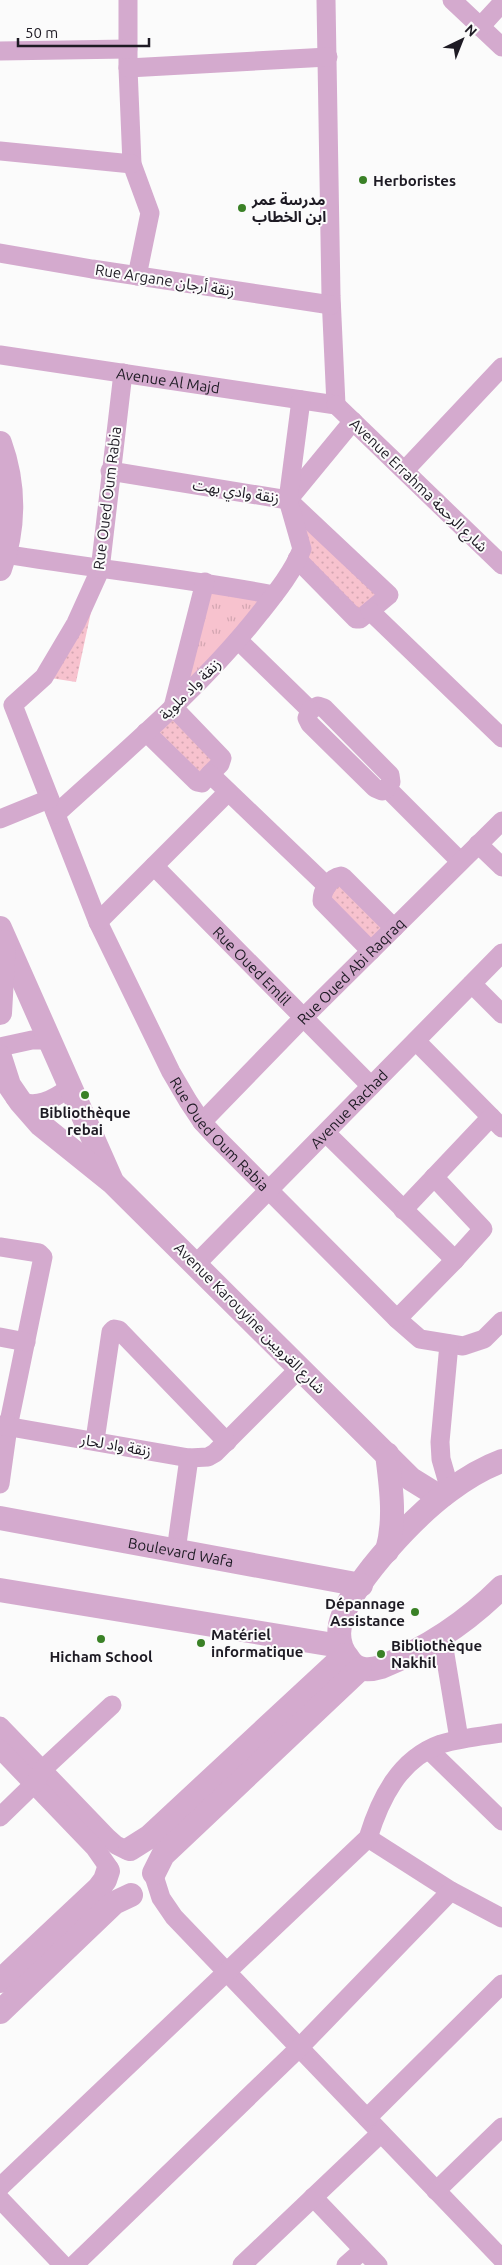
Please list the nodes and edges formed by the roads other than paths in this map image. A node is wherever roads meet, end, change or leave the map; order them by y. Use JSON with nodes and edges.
{"nodes":[{"id":1,"x":128,"y":0,"type":"edge"},
{"id":2,"x":326,"y":0,"type":"edge"},
{"id":3,"x":452,"y":0,"type":"edge"},
{"id":4,"x":502,"y":3,"type":"edge"},
{"id":5,"x":480,"y":27,"type":"junction"},
{"id":6,"x":502,"y":47,"type":"edge"},
{"id":7,"x":128,"y":49,"type":"junction"},
{"id":8,"x":0,"y":51,"type":"edge"},
{"id":9,"x":328,"y":57,"type":"junction"},
{"id":10,"x":128,"y":68,"type":"junction"},
{"id":11,"x":0,"y":151,"type":"edge"},
{"id":12,"x":132,"y":164,"type":"junction"},
{"id":13,"x":0,"y":253,"type":"edge"},
{"id":14,"x":137,"y":276,"type":"junction"},
{"id":15,"x":331,"y":306,"type":"junction"},
{"id":16,"x":0,"y":355,"type":"edge"},
{"id":17,"x":502,"y":367,"type":"edge"},
{"id":18,"x":123,"y":374,"type":"junction"},
{"id":19,"x":301,"y":400,"type":"junction"},
{"id":20,"x":336,"y":405,"type":"junction"},
{"id":21,"x":354,"y":421,"type":"junction"},
{"id":22,"x":0,"y":443,"type":"edge"},
{"id":23,"x":405,"y":470,"type":"junction"},
{"id":24,"x":110,"y":471,"type":"junction"},
{"id":25,"x":288,"y":500,"type":"junction"},
{"id":26,"x":299,"y":553,"type":"junction"},
{"id":27,"x":2,"y":561,"type":"edge"},
{"id":28,"x":502,"y":565,"type":"edge"},
{"id":29,"x":100,"y":570,"type":"junction"},
{"id":30,"x":205,"y":582,"type":"junction"},
{"id":31,"x":274,"y":595,"type":"junction"},
{"id":32,"x":370,"y":611,"type":"junction"},
{"id":33,"x":238,"y":640,"type":"junction"},
{"id":34,"x":174,"y":707,"type":"junction"},
{"id":35,"x":146,"y":732,"type":"junction"},
{"id":36,"x":502,"y":738,"type":"edge"},
{"id":37,"x":210,"y":774,"type":"junction"},
{"id":38,"x":228,"y":792,"type":"junction"},
{"id":39,"x":53,"y":807,"type":"junction"},
{"id":40,"x":0,"y":819,"type":"edge"},
{"id":41,"x":501,"y":825,"type":"edge"},
{"id":42,"x":478,"y":844,"type":"junction"},
{"id":43,"x":460,"y":861,"type":"junction"},
{"id":44,"x":154,"y":866,"type":"junction"},
{"id":45,"x":502,"y":867,"type":"edge"},
{"id":46,"x":327,"y":886,"type":"junction"},
{"id":47,"x":98,"y":922,"type":"junction"},
{"id":48,"x":394,"y":928,"type":"junction"},
{"id":49,"x":2,"y":933,"type":"edge"},
{"id":50,"x":371,"y":951,"type":"junction"},
{"id":51,"x":502,"y":953,"type":"edge"},
{"id":52,"x":472,"y":984,"type":"junction"},
{"id":53,"x":0,"y":1013,"type":"edge"},
{"id":54,"x":502,"y":1014,"type":"edge"},
{"id":55,"x":303,"y":1018,"type":"junction"},
{"id":56,"x":50,"y":1040,"type":"junction"},
{"id":57,"x":416,"y":1041,"type":"junction"},
{"id":58,"x":0,"y":1047,"type":"edge"},
{"id":59,"x":0,"y":1056,"type":"edge"},
{"id":60,"x":371,"y":1086,"type":"junction"},
{"id":61,"x":0,"y":1087,"type":"edge"},
{"id":62,"x":71,"y":1087,"type":"junction"},
{"id":63,"x":20,"y":1101,"type":"junction"},
{"id":64,"x":202,"y":1122,"type":"junction"},
{"id":65,"x":496,"y":1122,"type":"edge"},
{"id":66,"x":326,"y":1133,"type":"junction"},
{"id":67,"x":434,"y":1177,"type":"junction"},
{"id":68,"x":113,"y":1183,"type":"junction"},
{"id":69,"x":270,"y":1190,"type":"junction"},
{"id":70,"x":403,"y":1210,"type":"junction"},
{"id":71,"x":0,"y":1247,"type":"edge"},
{"id":72,"x":455,"y":1260,"type":"junction"},
{"id":73,"x":195,"y":1264,"type":"junction"},
{"id":74,"x":397,"y":1319,"type":"junction"},
{"id":75,"x":502,"y":1321,"type":"edge"},
{"id":76,"x":0,"y":1337,"type":"edge"},
{"id":77,"x":26,"y":1342,"type":"junction"},
{"id":78,"x":449,"y":1344,"type":"junction"},
{"id":79,"x":300,"y":1368,"type":"junction"},
{"id":80,"x":4,"y":1426,"type":"edge"},
{"id":81,"x":95,"y":1440,"type":"junction"},
{"id":82,"x":227,"y":1442,"type":"junction"},
{"id":83,"x":387,"y":1454,"type":"junction"},
{"id":84,"x":189,"y":1458,"type":"junction"},
{"id":85,"x":502,"y":1461,"type":"edge"},
{"id":86,"x":0,"y":1484,"type":"edge"},
{"id":87,"x":447,"y":1493,"type":"junction"},
{"id":88,"x":0,"y":1518,"type":"edge"},
{"id":89,"x":176,"y":1551,"type":"junction"},
{"id":90,"x":387,"y":1551,"type":"junction"},
{"id":91,"x":361,"y":1585,"type":"junction"},
{"id":92,"x":0,"y":1590,"type":"edge"},
{"id":93,"x":499,"y":1594,"type":"edge"},
{"id":94,"x":442,"y":1636,"type":"junction"},
{"id":95,"x":348,"y":1657,"type":"junction"},
{"id":96,"x":112,"y":1705,"type":"dead end"},
{"id":97,"x":0,"y":1726,"type":"edge"},
{"id":98,"x":502,"y":1733,"type":"edge"},
{"id":99,"x":459,"y":1739,"type":"junction"},
{"id":100,"x":0,"y":1749,"type":"edge"},
{"id":101,"x":429,"y":1750,"type":"junction"},
{"id":102,"x":38,"y":1777,"type":"junction"},
{"id":103,"x":0,"y":1817,"type":"edge"},
{"id":104,"x":502,"y":1822,"type":"edge"},
{"id":105,"x":368,"y":1838,"type":"junction"},
{"id":106,"x":128,"y":1850,"type":"junction"},
{"id":107,"x":109,"y":1870,"type":"junction"},
{"id":108,"x":154,"y":1875,"type":"junction"},
{"id":109,"x":451,"y":1891,"type":"junction"},
{"id":110,"x":132,"y":1895,"type":"junction"},
{"id":111,"x":174,"y":1916,"type":"junction"},
{"id":112,"x":502,"y":1918,"type":"edge"},
{"id":113,"x":227,"y":1972,"type":"junction"},
{"id":114,"x":0,"y":1981,"type":"edge"},
{"id":115,"x":502,"y":1984,"type":"edge"},
{"id":116,"x":0,"y":2012,"type":"edge"},
{"id":117,"x":299,"y":2048,"type":"junction"},
{"id":118,"x":367,"y":2118,"type":"junction"},
{"id":119,"x":502,"y":2127,"type":"edge"},
{"id":120,"x":381,"y":2133,"type":"junction"},
{"id":121,"x":0,"y":2187,"type":"edge"},
{"id":122,"x":436,"y":2191,"type":"junction"},
{"id":123,"x":313,"y":2197,"type":"junction"},
{"id":124,"x":0,"y":2199,"type":"edge"},
{"id":125,"x":364,"y":2250,"type":"junction"},
{"id":126,"x":502,"y":2259,"type":"edge"},
{"id":127,"x":63,"y":2265,"type":"edge"},
{"id":128,"x":74,"y":2265,"type":"edge"},
{"id":129,"x":242,"y":2265,"type":"edge"},
{"id":130,"x":346,"y":2265,"type":"edge"},
{"id":131,"x":378,"y":2265,"type":"edge"}],
"edges":[{"from":1,"to":7,"type":"street"},
{"from":2,"to":9,"type":"street"},
{"from":3,"to":5,"type":"street"},
{"from":4,"to":5,"type":"street"},
{"from":5,"to":6,"type":"street"},
{"from":7,"to":8,"type":"street"},
{"from":7,"to":10,"type":"street"},
{"from":9,"to":10,"type":"street"},
{"from":9,"to":15,"type":"street"},
{"from":10,"to":12,"type":"street"},
{"from":11,"to":12,"type":"street"},
{"from":12,"to":14,"type":"street"},
{"from":13,"to":14,"type":"street","name":"Rue Argane زنقة أرجان"},
{"from":14,"to":15,"type":"street","name":"Rue Argane زنقة أرجان"},
{"from":15,"to":20,"type":"street"},
{"from":16,"to":18,"type":"street","name":"Avenue Al Majd"},
{"from":17,"to":23,"type":"street"},
{"from":18,"to":19,"type":"street","name":"Avenue Al Majd"},
{"from":18,"to":24,"type":"street","name":"Rue Oued Oum Rabia"},
{"from":19,"to":20,"type":"street","name":"Avenue Al Majd"},
{"from":19,"to":25,"type":"street"},
{"from":20,"to":21,"type":"street","name":"Avenue Errahma شارع الرحمة"},
{"from":21,"to":23,"type":"street","name":"Avenue Errahma شارع الرحمة"},
{"from":21,"to":25,"type":"street"},
{"from":22,"to":27,"type":"street"},
{"from":23,"to":28,"type":"street","name":"Avenue Errahma شارع الرحمة"},
{"from":24,"to":25,"type":"street","name":"زنقة وادي بهت"},
{"from":24,"to":29,"type":"street","name":"Rue Oued Oum Rabia"},
{"from":25,"to":26,"type":"street"},
{"from":25,"to":32,"type":"street","name":"زنقة وادي بهت"},
{"from":26,"to":31,"type":"street","name":"زنقة واد ملوية"},
{"from":26,"to":32,"type":"street"},
{"from":27,"to":29,"type":"street"},
{"from":29,"to":30,"type":"street"},
{"from":29,"to":39,"type":"street","name":"Rue Oued Oum Rabia"},
{"from":30,"to":31,"type":"street"},
{"from":30,"to":34,"type":"street"},
{"from":31,"to":33,"type":"street","name":"زنقة واد ملوية"},
{"from":32,"to":36,"type":"street"},
{"from":33,"to":34,"type":"street","name":"زنقة واد ملوية"},
{"from":33,"to":43,"type":"street"},
{"from":34,"to":35,"type":"street","name":"زنقة واد ملوية"},
{"from":34,"to":37,"type":"street"},
{"from":35,"to":37,"type":"street"},
{"from":35,"to":39,"type":"street","name":"زنقة واد ملوية"},
{"from":37,"to":38,"type":"street"},
{"from":38,"to":44,"type":"street"},
{"from":38,"to":46,"type":"street"},
{"from":39,"to":40,"type":"street"},
{"from":39,"to":47,"type":"street","name":"Rue Oued Oum Rabia"},
{"from":41,"to":42,"type":"street","name":"Rue Oued Abi Raqraq"},
{"from":42,"to":43,"type":"street","name":"Rue Oued Abi Raqraq"},
{"from":42,"to":45,"type":"street"},
{"from":43,"to":48,"type":"street","name":"Rue Oued Abi Raqraq"},
{"from":44,"to":47,"type":"street"},
{"from":44,"to":55,"type":"street","name":"Rue Oued Emlil"},
{"from":46,"to":48,"type":"street"},
{"from":46,"to":50,"type":"street"},
{"from":47,"to":64,"type":"street","name":"Rue Oued Oum Rabia"},
{"from":48,"to":50,"type":"street","name":"Rue Oued Abi Raqraq"},
{"from":49,"to":53,"type":"street","name":"Avenue Karouyine شارع القرويين"},
{"from":49,"to":56,"type":"street","name":"Avenue Karouyine شارع القرويين"},
{"from":50,"to":55,"type":"street","name":"Rue Oued Abi Raqraq"},
{"from":51,"to":52,"type":"street","name":"Avenue Rachad"},
{"from":52,"to":54,"type":"street"},
{"from":52,"to":57,"type":"street","name":"Avenue Rachad"},
{"from":55,"to":60,"type":"street","name":"Rue Oued Emlil"},
{"from":55,"to":64,"type":"street","name":"Rue Oued Abi Raqraq"},
{"from":56,"to":58,"type":"street"},
{"from":56,"to":62,"type":"street","name":"Avenue Karouyine شارع القرويين"},
{"from":57,"to":60,"type":"street","name":"Avenue Rachad"},
{"from":57,"to":65,"type":"street"},
{"from":59,"to":63,"type":"street","name":"Avenue Karouyine شارع القرويين"},
{"from":60,"to":66,"type":"street","name":"Avenue Rachad"},
{"from":61,"to":63,"type":"street"},
{"from":62,"to":63,"type":"street"},
{"from":62,"to":68,"type":"street","name":"Avenue Karouyine شارع القرويين"},
{"from":63,"to":68,"type":"street","name":"Avenue Karouyine شارع القرويين"},
{"from":64,"to":69,"type":"street","name":"Rue Oued Oum Rabia"},
{"from":65,"to":67,"type":"street"},
{"from":66,"to":69,"type":"street","name":"Avenue Rachad"},
{"from":66,"to":70,"type":"street"},
{"from":67,"to":70,"type":"street"},
{"from":67,"to":72,"type":"street"},
{"from":68,"to":73,"type":"street","name":"Avenue Karouyine شارع القرويين"},
{"from":69,"to":73,"type":"street","name":"Avenue Rachad"},
{"from":69,"to":74,"type":"street","name":"Rue Oued Oum Rabia"},
{"from":70,"to":72,"type":"street"},
{"from":71,"to":77,"type":"street"},
{"from":72,"to":74,"type":"street"},
{"from":73,"to":79,"type":"street","name":"Avenue Karouyine شارع القرويين"},
{"from":74,"to":78,"type":"street","name":"Rue Oued Oum Rabia"},
{"from":75,"to":78,"type":"street","name":"Rue Oued Oum Rabia"},
{"from":76,"to":77,"type":"street"},
{"from":77,"to":80,"type":"street"},
{"from":78,"to":87,"type":"street"},
{"from":79,"to":82,"type":"street","name":"زنقة واد لحار"},
{"from":79,"to":83,"type":"street","name":"Avenue Karouyine شارع القرويين"},
{"from":80,"to":81,"type":"street","name":"زنقة واد لحار"},
{"from":80,"to":86,"type":"street"},
{"from":81,"to":82,"type":"street"},
{"from":81,"to":84,"type":"street","name":"زنقة واد لحار"},
{"from":82,"to":84,"type":"street","name":"زنقة واد لحار"},
{"from":83,"to":87,"type":"street","name":"Avenue Karouyine شارع القرويين"},
{"from":83,"to":90,"type":"street"},
{"from":84,"to":89,"type":"street"},
{"from":85,"to":87,"type":"street"},
{"from":87,"to":90,"type":"street"},
{"from":88,"to":89,"type":"street","name":"Boulevard Wafa"},
{"from":89,"to":91,"type":"street","name":"Boulevard Wafa"},
{"from":90,"to":91,"type":"street"},
{"from":91,"to":95,"type":"street"},
{"from":92,"to":95,"type":"street"},
{"from":93,"to":94,"type":"street"},
{"from":94,"to":95,"type":"street"},
{"from":94,"to":99,"type":"street"},
{"from":95,"to":106,"type":"street"},
{"from":95,"to":108,"type":"street"},
{"from":96,"to":102,"type":"street"},
{"from":97,"to":102,"type":"street"},
{"from":98,"to":99,"type":"street"},
{"from":99,"to":101,"type":"street"},
{"from":100,"to":102,"type":"street"},
{"from":101,"to":104,"type":"street"},
{"from":101,"to":105,"type":"street"},
{"from":102,"to":103,"type":"street"},
{"from":102,"to":106,"type":"street"},
{"from":102,"to":107,"type":"street"},
{"from":105,"to":109,"type":"street"},
{"from":105,"to":113,"type":"street"},
{"from":106,"to":107,"type":"street"},
{"from":106,"to":108,"type":"street"},
{"from":107,"to":110,"type":"street"},
{"from":107,"to":114,"type":"street"},
{"from":108,"to":110,"type":"street"},
{"from":108,"to":111,"type":"street"},
{"from":109,"to":112,"type":"street"},
{"from":109,"to":117,"type":"street"},
{"from":110,"to":111,"type":"street"},
{"from":110,"to":116,"type":"street"},
{"from":111,"to":113,"type":"street"},
{"from":113,"to":117,"type":"street"},
{"from":113,"to":121,"type":"street"},
{"from":115,"to":118,"type":"street"},
{"from":117,"to":118,"type":"street"},
{"from":117,"to":128,"type":"street"},
{"from":118,"to":120,"type":"street"},
{"from":119,"to":122,"type":"street"},
{"from":120,"to":122,"type":"street"},
{"from":120,"to":123,"type":"street"},
{"from":122,"to":126,"type":"street"},
{"from":123,"to":125,"type":"street"},
{"from":123,"to":129,"type":"street"},
{"from":124,"to":127,"type":"street"},
{"from":125,"to":130,"type":"street"},
{"from":125,"to":131,"type":"street"}]}
